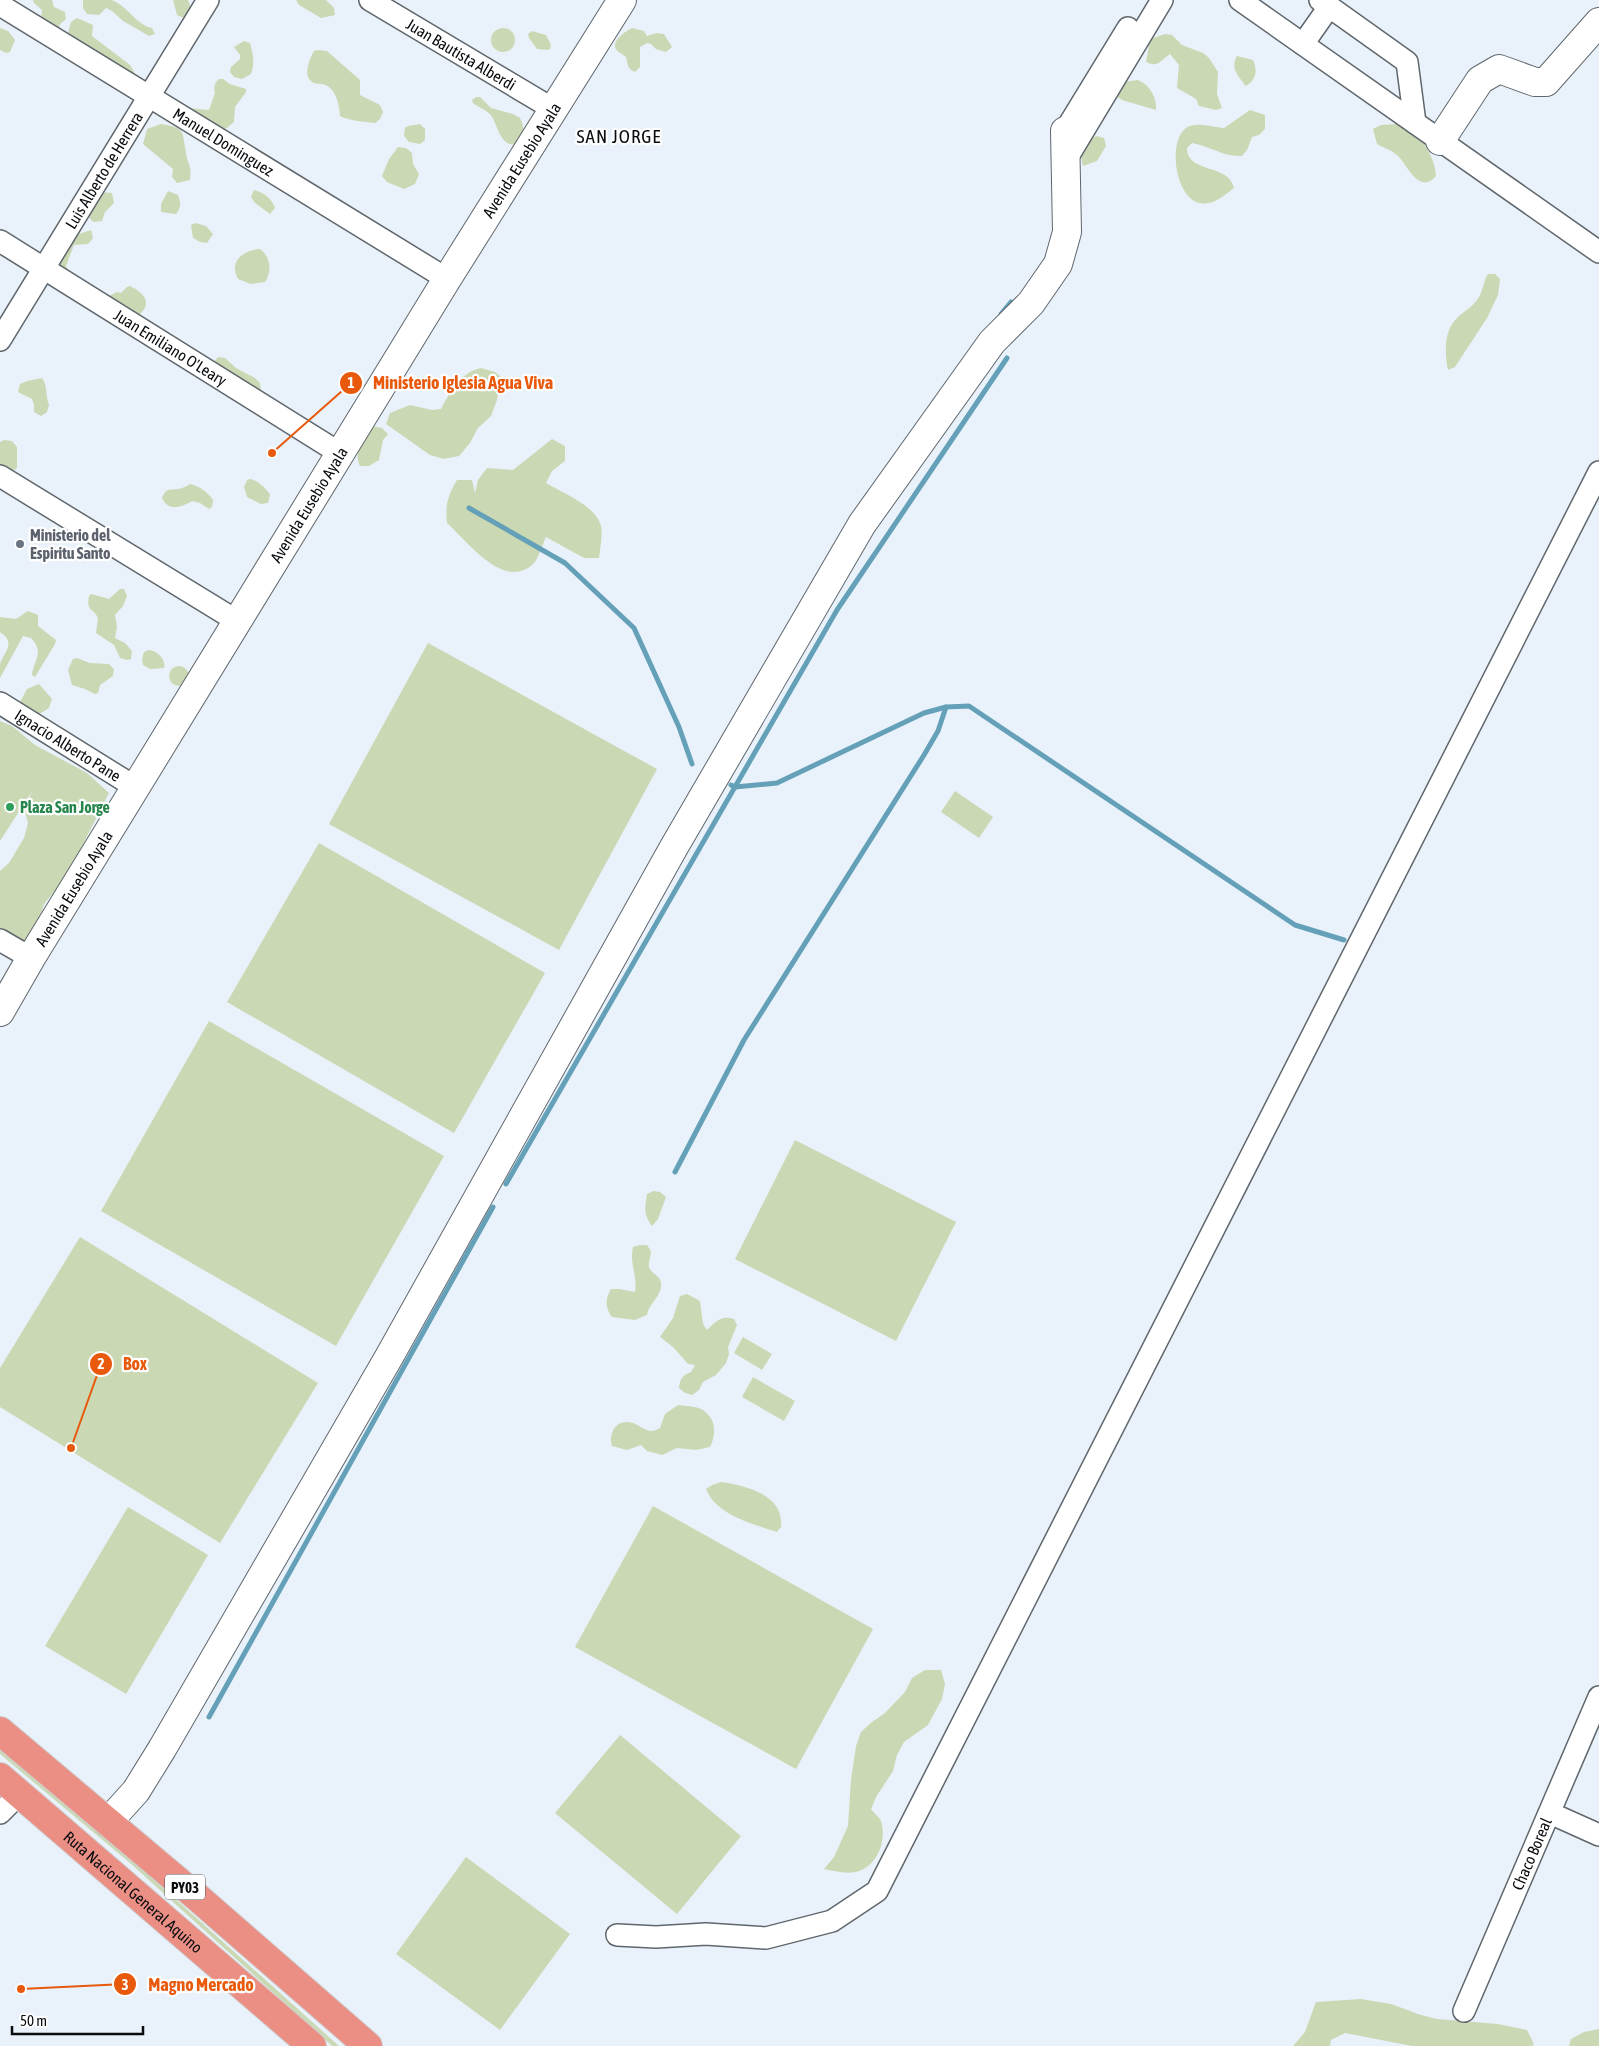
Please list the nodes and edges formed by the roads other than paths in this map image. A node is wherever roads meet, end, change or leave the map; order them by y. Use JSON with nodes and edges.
{"nodes":[{"id":1,"x":208,"y":0,"type":"edge"},
{"id":2,"x":370,"y":0,"type":"edge"},
{"id":3,"x":622,"y":0,"type":"edge"},
{"id":4,"x":1145,"y":0,"type":"edge"},
{"id":5,"x":1162,"y":0,"type":"edge"},
{"id":6,"x":1240,"y":0,"type":"edge"},
{"id":7,"x":1324,"y":3,"type":"edge"},
{"id":8,"x":0,"y":5,"type":"edge"},
{"id":9,"x":1599,"y":22,"type":"edge"},
{"id":10,"x":1303,"y":44,"type":"junction"},
{"id":11,"x":149,"y":96,"type":"junction"},
{"id":12,"x":554,"y":108,"type":"junction"},
{"id":13,"x":1416,"y":124,"type":"junction"},
{"id":14,"x":1440,"y":141,"type":"junction"},
{"id":15,"x":1066,"y":145,"type":"junction"},
{"id":16,"x":0,"y":241,"type":"edge"},
{"id":17,"x":1599,"y":252,"type":"edge"},
{"id":18,"x":44,"y":268,"type":"junction"},
{"id":19,"x":447,"y":279,"type":"junction"},
{"id":20,"x":0,"y":340,"type":"edge"},
{"id":21,"x":341,"y":454,"type":"junction"},
{"id":22,"x":1599,"y":472,"type":"edge"},
{"id":23,"x":0,"y":476,"type":"edge"},
{"id":24,"x":237,"y":621,"type":"junction"},
{"id":25,"x":0,"y":702,"type":"edge"},
{"id":26,"x":135,"y":788,"type":"junction"},
{"id":27,"x":0,"y":940,"type":"edge"},
{"id":28,"x":31,"y":958,"type":"junction"},
{"id":29,"x":0,"y":1012,"type":"edge"},
{"id":30,"x":1599,"y":1697,"type":"edge"},
{"id":31,"x":0,"y":1731,"type":"edge"},
{"id":32,"x":10,"y":1786,"type":"edge"},
{"id":33,"x":0,"y":1813,"type":"edge"},
{"id":34,"x":1550,"y":1813,"type":"junction"},
{"id":35,"x":108,"y":1822,"type":"junction"},
{"id":36,"x":1599,"y":1835,"type":"edge"},
{"id":37,"x":617,"y":1935,"type":"dead end"},
{"id":38,"x":1464,"y":2011,"type":"dead end"},
{"id":39,"x":312,"y":2046,"type":"edge"},
{"id":40,"x":368,"y":2046,"type":"edge"}],
"edges":[{"from":1,"to":11,"type":"street","name":"Luis Alberto de Herrera"},
{"from":2,"to":12,"type":"street","name":"Juan Bautista Alberdi"},
{"from":3,"to":12,"type":"street","name":"Avenida Eusebio Ayala"},
{"from":4,"to":15,"type":"street"},
{"from":5,"to":15,"type":"street"},
{"from":6,"to":10,"type":"street"},
{"from":7,"to":10,"type":"street"},
{"from":7,"to":13,"type":"street"},
{"from":8,"to":11,"type":"street","name":"Manuel Dominguez"},
{"from":9,"to":14,"type":"street"},
{"from":10,"to":13,"type":"street"},
{"from":11,"to":18,"type":"street","name":"Luis Alberto de Herrera"},
{"from":11,"to":19,"type":"street","name":"Manuel Dominguez"},
{"from":12,"to":19,"type":"street","name":"Avenida Eusebio Ayala"},
{"from":13,"to":14,"type":"street"},
{"from":14,"to":17,"type":"street"},
{"from":15,"to":35,"type":"street"},
{"from":16,"to":18,"type":"street","name":"Juan Emiliano O'Leary"},
{"from":18,"to":20,"type":"street","name":"Luis Alberto de Herrera"},
{"from":18,"to":21,"type":"street","name":"Juan Emiliano O'Leary"},
{"from":19,"to":21,"type":"street","name":"Avenida Eusebio Ayala"},
{"from":21,"to":24,"type":"street","name":"Avenida Eusebio Ayala"},
{"from":22,"to":37,"type":"street"},
{"from":23,"to":24,"type":"street"},
{"from":24,"to":26,"type":"street","name":"Avenida Eusebio Ayala"},
{"from":25,"to":26,"type":"street","name":"Ignacio Alberto Pane"},
{"from":26,"to":28,"type":"street","name":"Avenida Eusebio Ayala"},
{"from":27,"to":28,"type":"street"},
{"from":28,"to":29,"type":"street","name":"Avenida Eusebio Ayala"},
{"from":30,"to":34,"type":"street","name":"Chaco Boreal"},
{"from":31,"to":35,"type":"highway","number":"PY03"},
{"from":32,"to":33,"type":"street"},
{"from":32,"to":39,"type":"highway","name":"Ruta Nacional General Aquino","number":"PY03"},
{"from":34,"to":36,"type":"street"},
{"from":34,"to":38,"type":"street","name":"Chaco Boreal"},
{"from":35,"to":40,"type":"highway","number":"PY03"}]}
